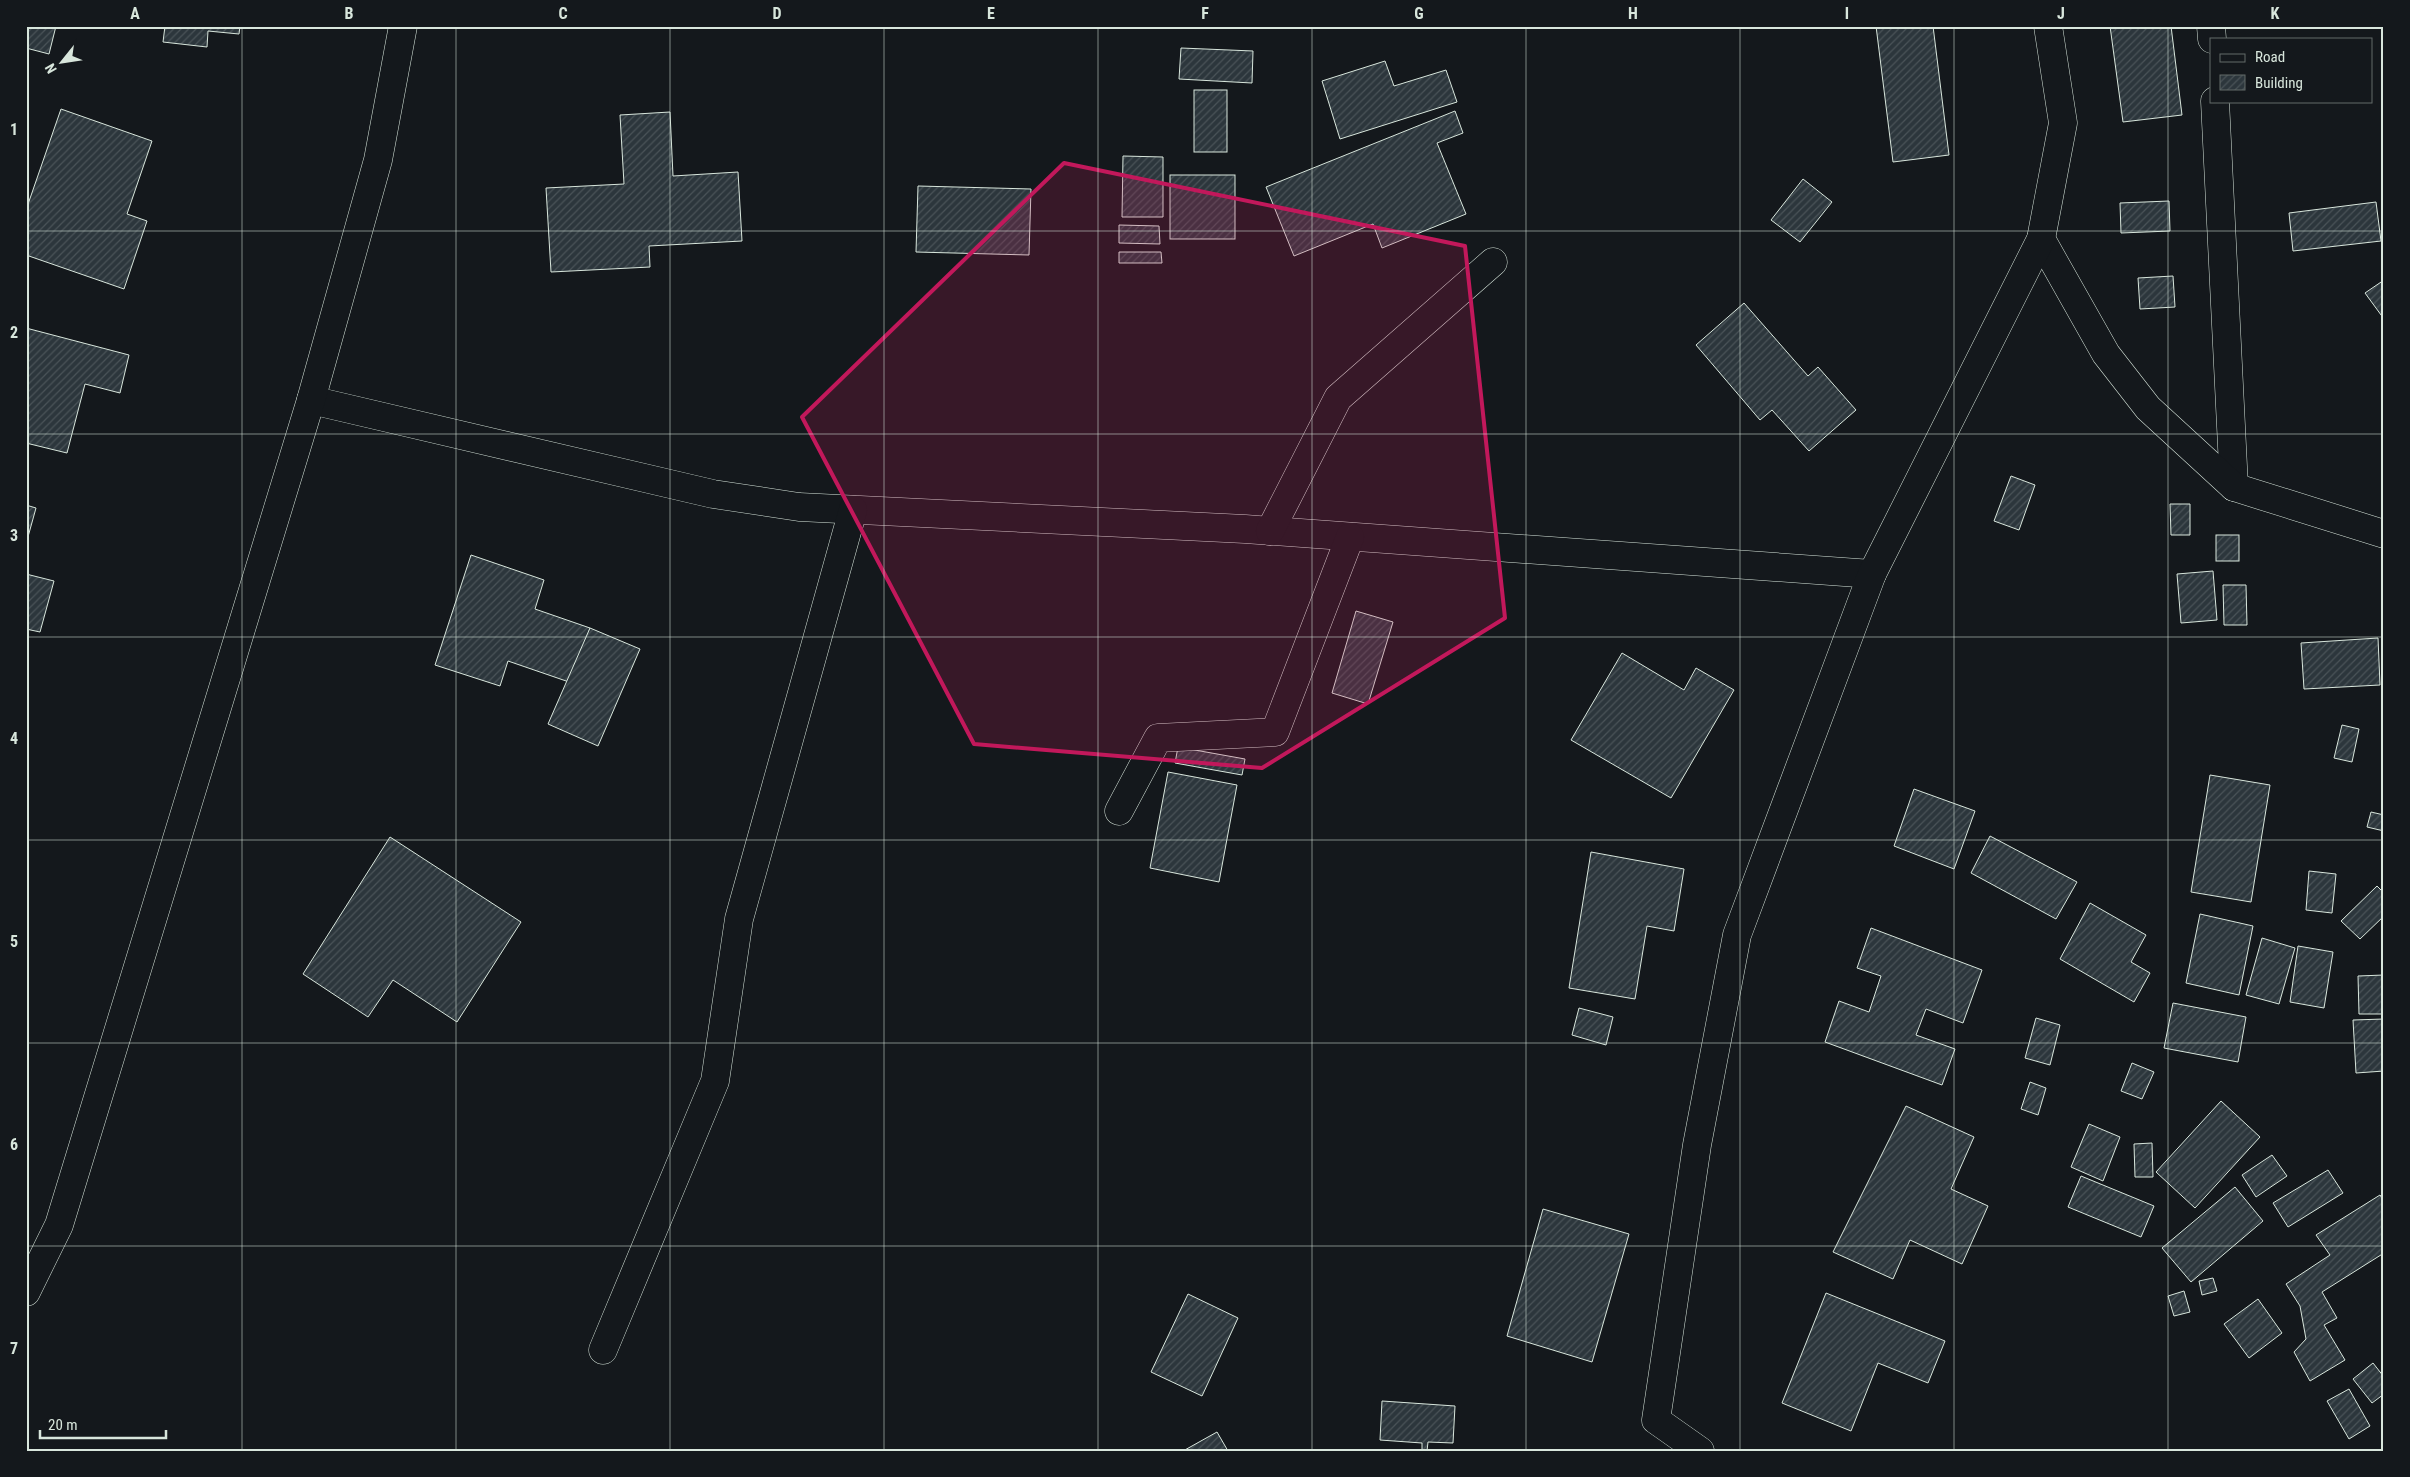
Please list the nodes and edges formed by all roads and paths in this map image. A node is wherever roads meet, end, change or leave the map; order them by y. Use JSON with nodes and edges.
{"nodes":[{"id":1,"x":403,"y":26,"type":"edge"},
{"id":2,"x":2048,"y":26,"type":"edge"},
{"id":3,"x":2215,"y":102,"type":"edge"},
{"id":4,"x":2041,"y":239,"type":"junction"},
{"id":5,"x":1493,"y":262,"type":"dead end"},
{"id":6,"x":311,"y":400,"type":"junction"},
{"id":7,"x":2234,"y":487,"type":"junction"},
{"id":8,"x":853,"y":510,"type":"junction"},
{"id":9,"x":1270,"y":531,"type":"junction"},
{"id":10,"x":2384,"y":534,"type":"edge"},
{"id":11,"x":1350,"y":537,"type":"junction"},
{"id":12,"x":1872,"y":574,"type":"junction"},
{"id":13,"x":1119,"y":812,"type":"dead end"},
{"id":14,"x":26,"y":1292,"type":"edge"},
{"id":15,"x":603,"y":1350,"type":"dead end"},
{"id":16,"x":1700,"y":1451,"type":"edge"}],
"edges":[{"from":1,"to":6,"type":"street"},
{"from":2,"to":4,"type":"street"},
{"from":3,"to":7,"type":"street"},
{"from":4,"to":7,"type":"street"},
{"from":4,"to":12,"type":"street"},
{"from":5,"to":9,"type":"street"},
{"from":6,"to":8,"type":"street"},
{"from":6,"to":14,"type":"street"},
{"from":7,"to":10,"type":"street"},
{"from":8,"to":9,"type":"street"},
{"from":8,"to":15,"type":"street"},
{"from":9,"to":11,"type":"street"},
{"from":11,"to":12,"type":"street"},
{"from":11,"to":13,"type":"street"},
{"from":12,"to":16,"type":"street"}]}
